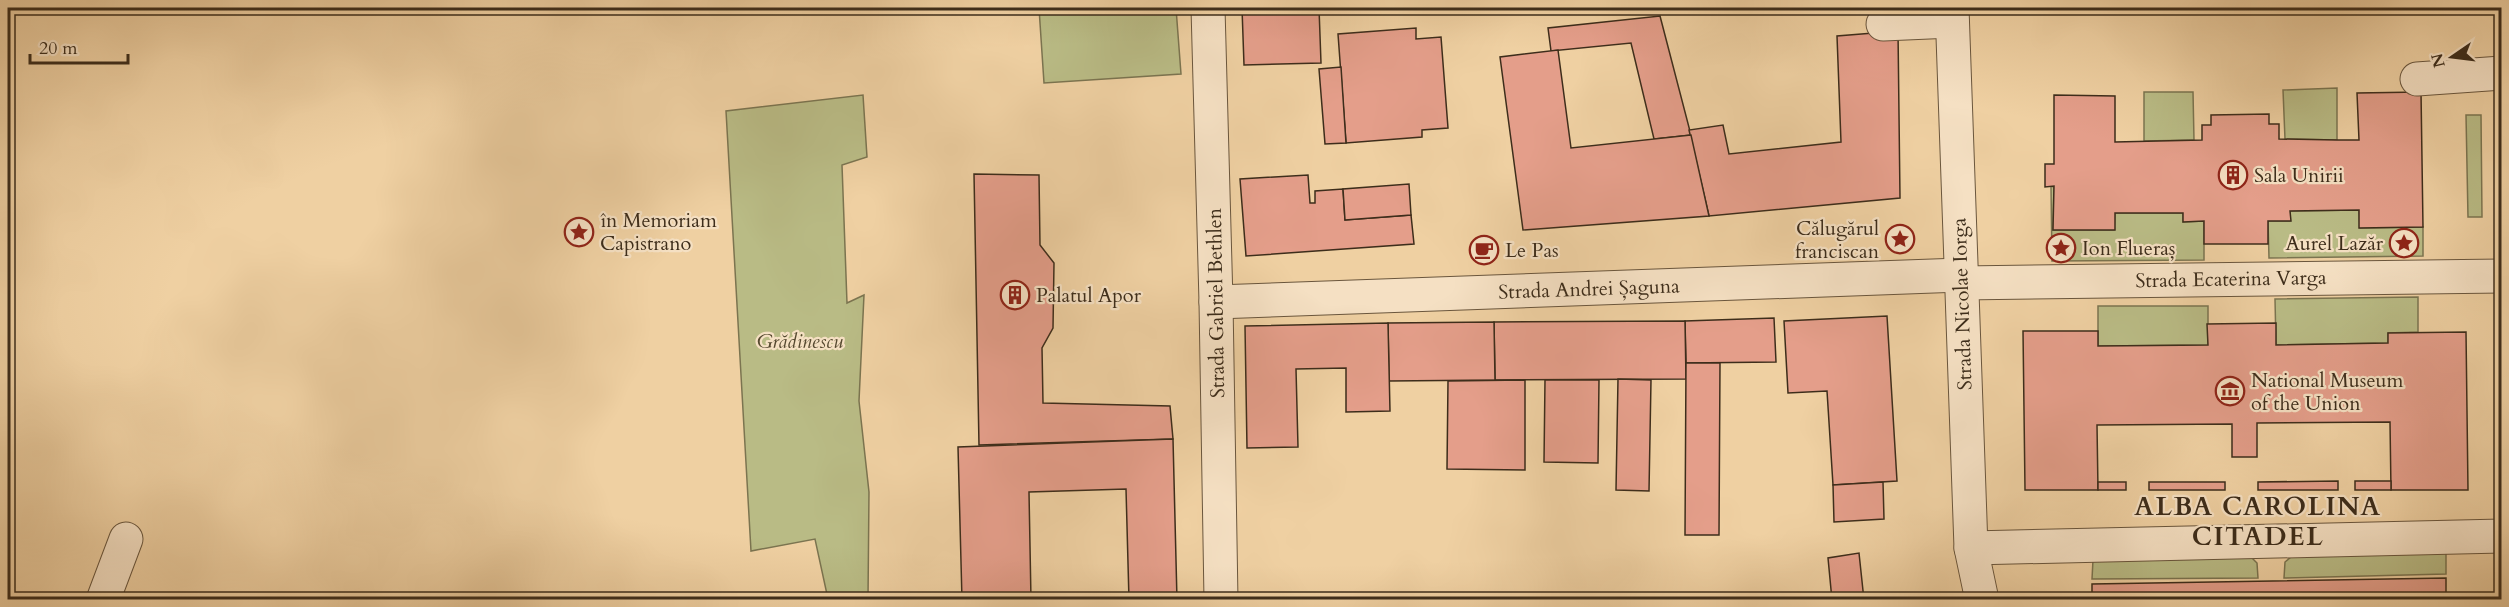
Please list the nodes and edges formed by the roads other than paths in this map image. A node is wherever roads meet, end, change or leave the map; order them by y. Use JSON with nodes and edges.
{"nodes":[{"id":1,"x":1208,"y":8,"type":"edge"},
{"id":2,"x":1952,"y":14,"type":"edge"},
{"id":3,"x":1883,"y":24,"type":"dead end"},
{"id":4,"x":2502,"y":73,"type":"edge"},
{"id":5,"x":2417,"y":79,"type":"dead end"},
{"id":6,"x":2502,"y":276,"type":"edge"},
{"id":7,"x":1961,"y":279,"type":"junction"},
{"id":8,"x":1216,"y":302,"type":"junction"},
{"id":9,"x":2502,"y":536,"type":"edge"},
{"id":10,"x":126,"y":539,"type":"dead end"},
{"id":11,"x":1971,"y":548,"type":"junction"},
{"id":12,"x":103,"y":600,"type":"edge"},
{"id":13,"x":1221,"y":600,"type":"edge"},
{"id":14,"x":1982,"y":600,"type":"edge"}],
"edges":[{"from":1,"to":8,"type":"street","name":"Strada Gabriel Bethlen"},
{"from":2,"to":3,"type":"street"},
{"from":2,"to":7,"type":"street","name":"Strada Nicolae Iorga"},
{"from":4,"to":5,"type":"street"},
{"from":6,"to":7,"type":"street","name":"Strada Ecaterina Varga"},
{"from":7,"to":8,"type":"street","name":"Strada Andrei Șaguna"},
{"from":7,"to":11,"type":"street","name":"Strada Nicolae Iorga"},
{"from":8,"to":13,"type":"street","name":"Strada Gabriel Bethlen"},
{"from":9,"to":11,"type":"street"},
{"from":10,"to":12,"type":"street"},
{"from":11,"to":14,"type":"street","name":"Strada Nicolae Iorga"}]}
